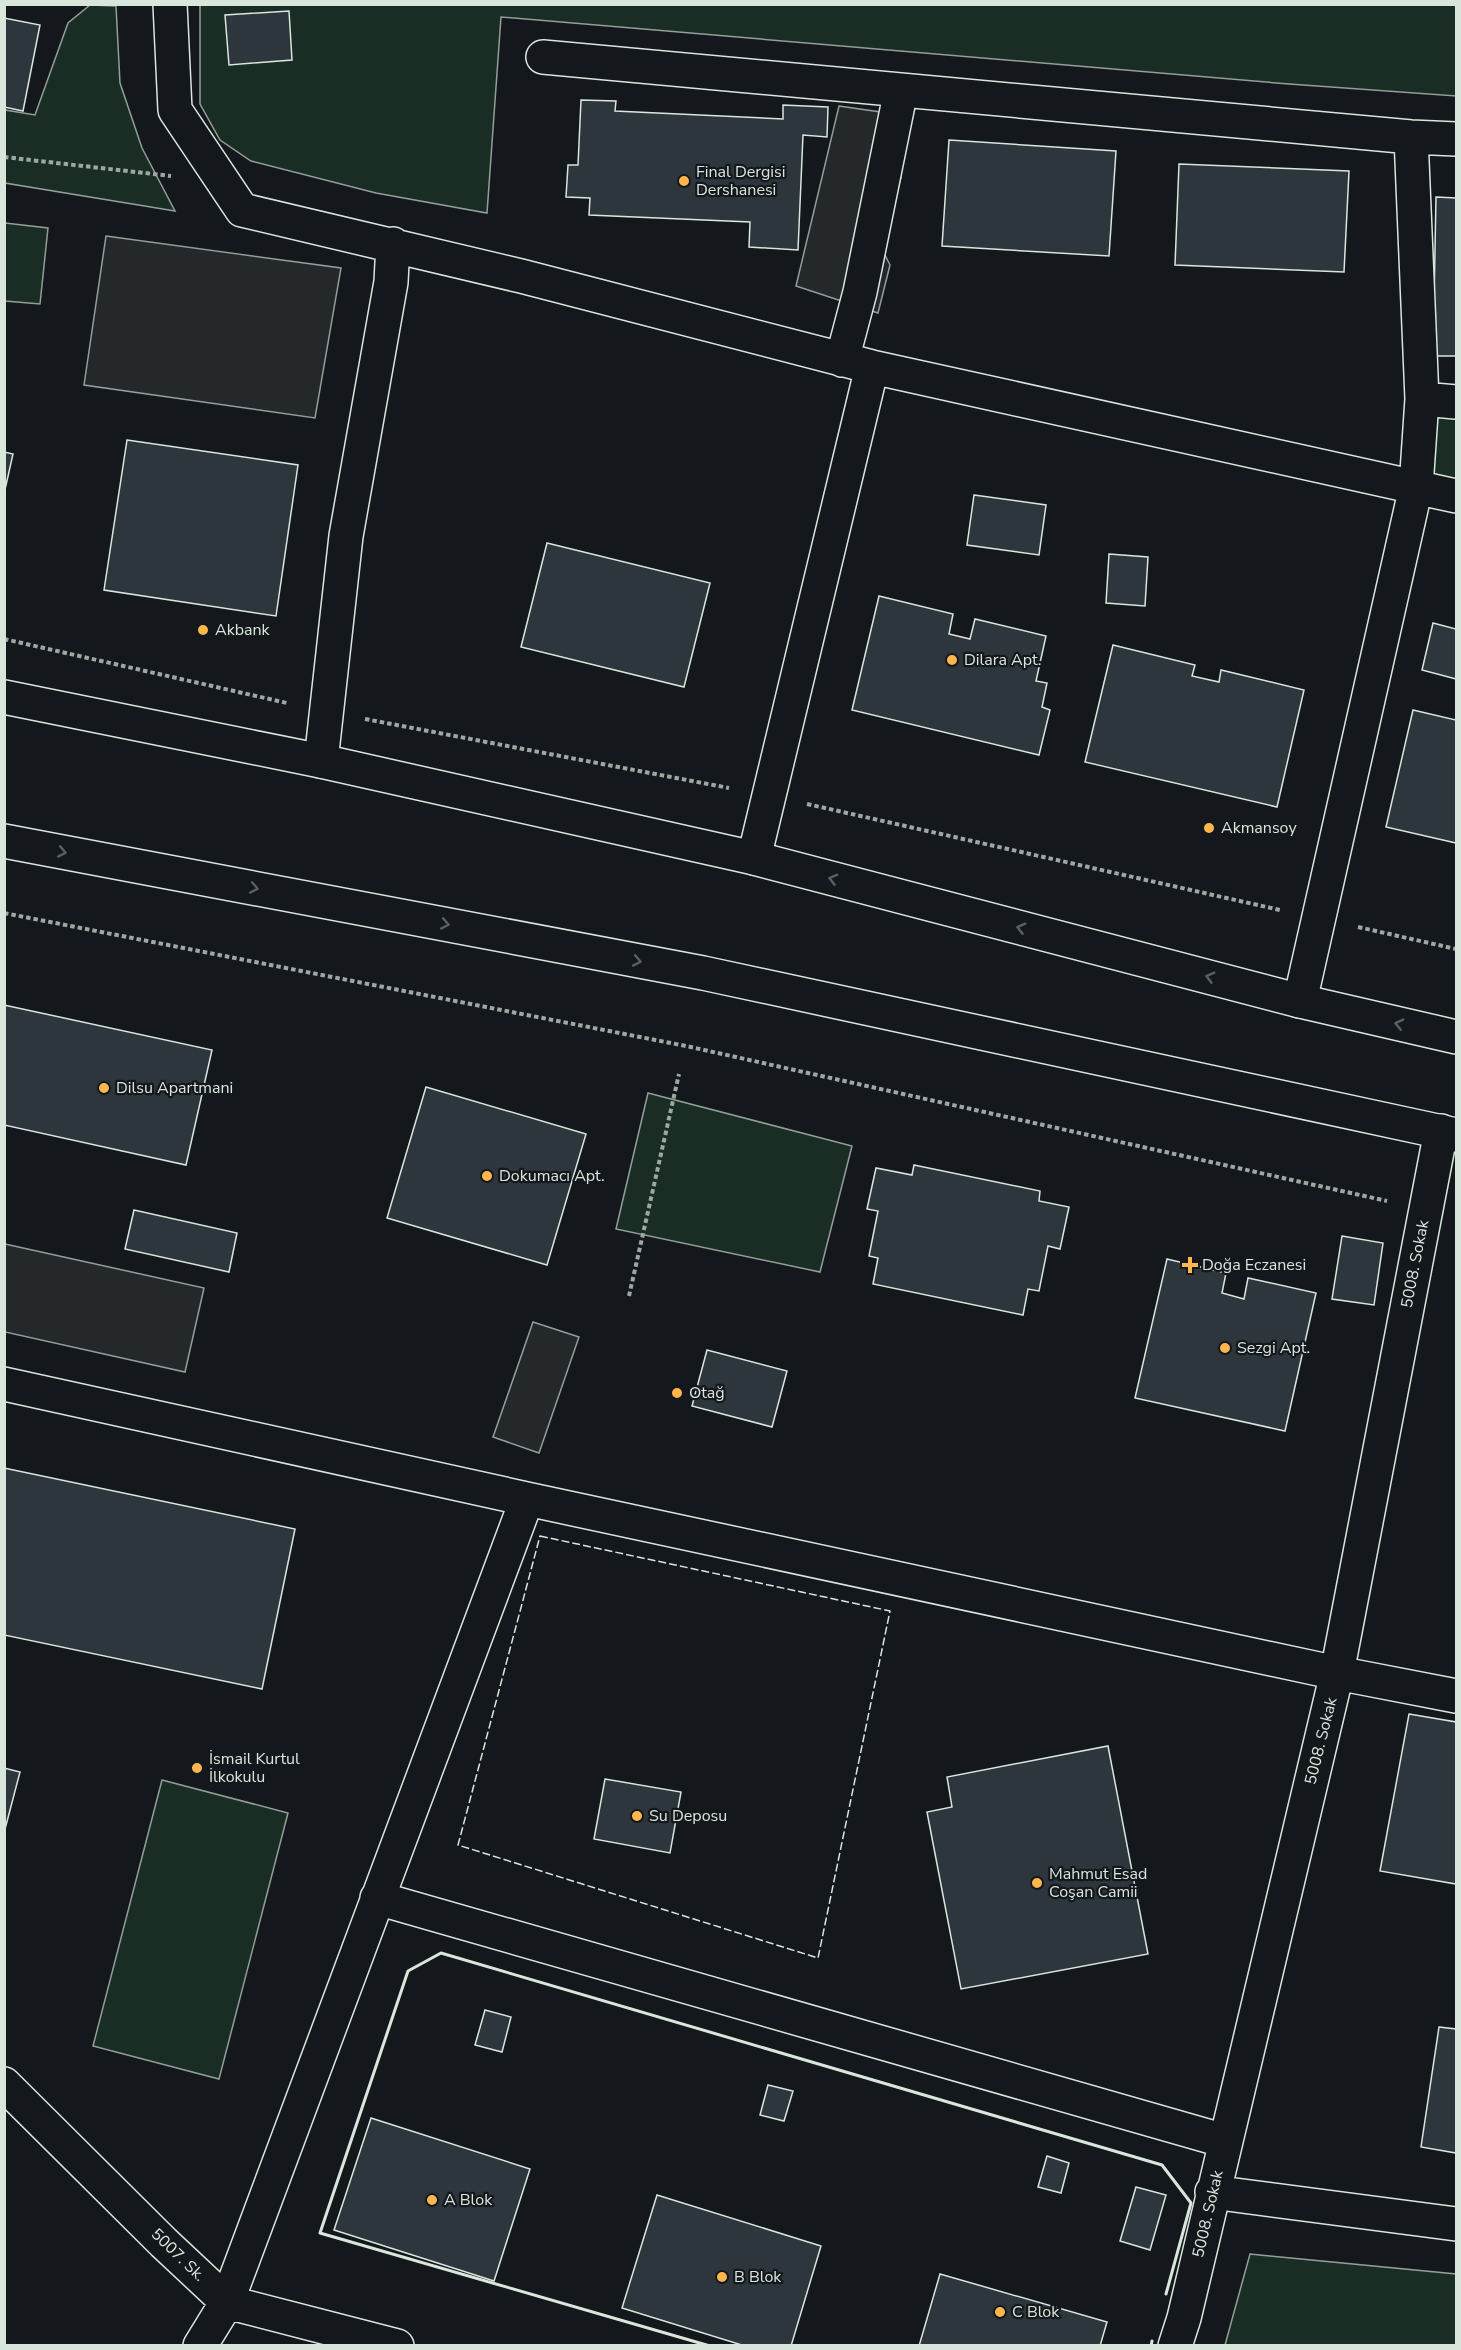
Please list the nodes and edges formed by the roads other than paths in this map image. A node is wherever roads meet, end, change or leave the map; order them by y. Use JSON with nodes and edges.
{"nodes":[{"id":1,"x":170,"y":4,"type":"edge"},
{"id":2,"x":543,"y":57,"type":"dead end"},
{"id":3,"x":901,"y":90,"type":"junction"},
{"id":4,"x":1411,"y":137,"type":"junction"},
{"id":5,"x":1456,"y":139,"type":"edge"},
{"id":6,"x":393,"y":244,"type":"junction"},
{"id":7,"x":857,"y":364,"type":"junction"},
{"id":8,"x":1422,"y":399,"type":"junction"},
{"id":9,"x":1456,"y":402,"type":"edge"},
{"id":10,"x":1416,"y":487,"type":"junction"},
{"id":11,"x":1456,"y":496,"type":"edge"},
{"id":12,"x":4,"y":698,"type":"edge"},
{"id":13,"x":321,"y":761,"type":"junction"},
{"id":14,"x":4,"y":841,"type":"edge"},
{"id":15,"x":754,"y":858,"type":"junction"},
{"id":16,"x":1300,"y":1001,"type":"junction"},
{"id":17,"x":1456,"y":1037,"type":"edge"},
{"id":18,"x":1449,"y":1133,"type":"edge"},
{"id":19,"x":4,"y":1384,"type":"edge"},
{"id":20,"x":527,"y":1500,"type":"junction"},
{"id":21,"x":1337,"y":1673,"type":"junction"},
{"id":22,"x":1456,"y":1696,"type":"edge"},
{"id":23,"x":377,"y":1898,"type":"junction"},
{"id":24,"x":4,"y":2084,"type":"edge"},
{"id":25,"x":1225,"y":2141,"type":"junction"},
{"id":26,"x":1212,"y":2192,"type":"junction"},
{"id":27,"x":1456,"y":2224,"type":"edge"},
{"id":28,"x":227,"y":2302,"type":"junction"},
{"id":29,"x":200,"y":2346,"type":"edge"},
{"id":30,"x":397,"y":2346,"type":"edge"},
{"id":31,"x":1175,"y":2346,"type":"edge"}],
"edges":[{"from":1,"to":6,"type":"street"},
{"from":2,"to":3,"type":"street"},
{"from":3,"to":4,"type":"street"},
{"from":3,"to":7,"type":"street"},
{"from":4,"to":5,"type":"street"},
{"from":4,"to":8,"type":"street"},
{"from":6,"to":7,"type":"street"},
{"from":6,"to":13,"type":"street"},
{"from":7,"to":10,"type":"street"},
{"from":7,"to":15,"type":"street"},
{"from":8,"to":9,"type":"street"},
{"from":8,"to":10,"type":"street"},
{"from":10,"to":11,"type":"street"},
{"from":10,"to":16,"type":"street"},
{"from":12,"to":13,"type":"street"},
{"from":13,"to":15,"type":"street"},
{"from":14,"to":18,"type":"street","one_way":true},
{"from":16,"to":15,"type":"street","one_way":true},
{"from":17,"to":16,"type":"street","one_way":true},
{"from":18,"to":21,"type":"street","name":"5008. Sokak"},
{"from":19,"to":20,"type":"street"},
{"from":20,"to":21,"type":"street"},
{"from":20,"to":23,"type":"street"},
{"from":21,"to":22,"type":"street"},
{"from":21,"to":25,"type":"street","name":"5008. Sokak"},
{"from":23,"to":25,"type":"street"},
{"from":23,"to":28,"type":"street"},
{"from":24,"to":28,"type":"street","name":"5007. Sk."},
{"from":25,"to":26,"type":"street","name":"5008. Sokak"},
{"from":26,"to":27,"type":"street"},
{"from":26,"to":31,"type":"street","name":"5008. Sokak"},
{"from":28,"to":29,"type":"street"},
{"from":28,"to":30,"type":"street","name":"5007. Sk."}]}
